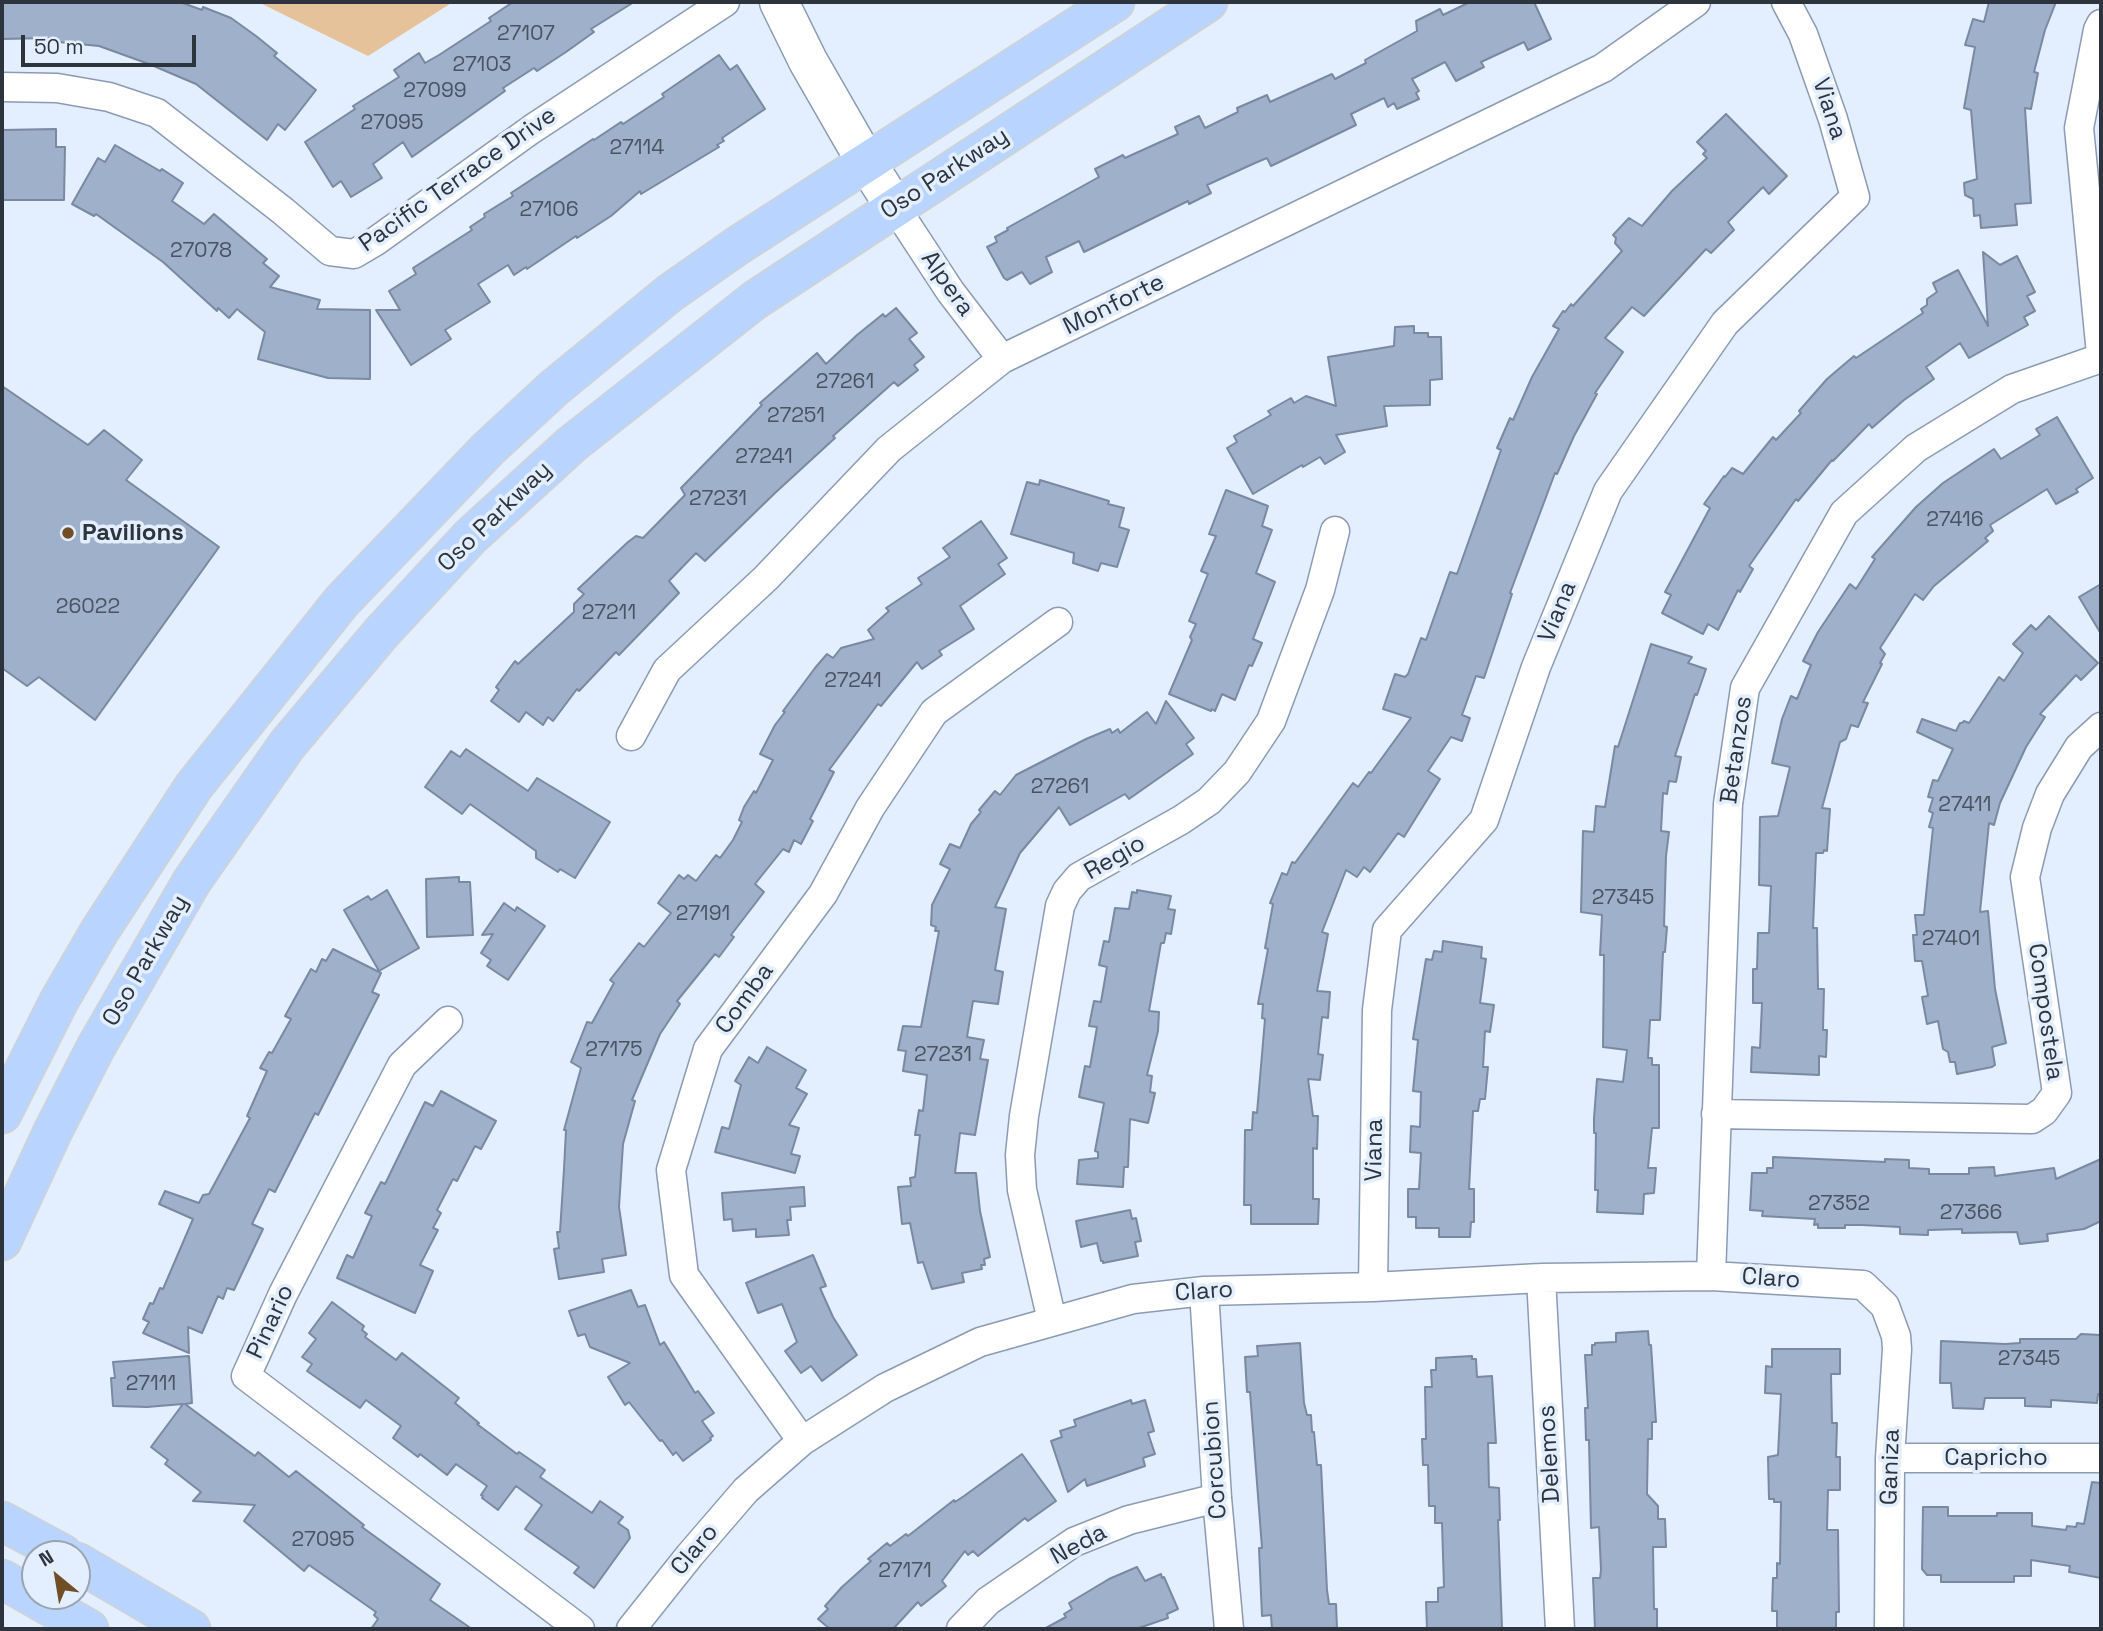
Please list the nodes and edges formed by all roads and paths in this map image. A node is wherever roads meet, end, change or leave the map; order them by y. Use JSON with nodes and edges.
{"nodes":[{"id":1,"x":725,"y":2,"type":"edge"},
{"id":2,"x":779,"y":2,"type":"edge"},
{"id":3,"x":1115,"y":2,"type":"edge"},
{"id":4,"x":1208,"y":2,"type":"edge"},
{"id":5,"x":1696,"y":2,"type":"edge"},
{"id":6,"x":1786,"y":2,"type":"edge"},
{"id":7,"x":2101,"y":24,"type":"edge"},
{"id":8,"x":2,"y":87,"type":"edge"},
{"id":9,"x":866,"y":162,"type":"junction"},
{"id":10,"x":895,"y":207,"type":"junction"},
{"id":11,"x":2101,"y":356,"type":"edge"},
{"id":12,"x":1002,"y":359,"type":"junction"},
{"id":13,"x":1335,"y":531,"type":"dead end"},
{"id":14,"x":1058,"y":622,"type":"dead end"},
{"id":15,"x":2101,"y":727,"type":"edge"},
{"id":16,"x":631,"y":736,"type":"dead end"},
{"id":17,"x":448,"y":1021,"type":"dead end"},
{"id":18,"x":2,"y":1114,"type":"edge"},
{"id":19,"x":1716,"y":1114,"type":"junction"},
{"id":20,"x":2,"y":1241,"type":"edge"},
{"id":21,"x":1711,"y":1276,"type":"junction"},
{"id":22,"x":1541,"y":1278,"type":"junction"},
{"id":23,"x":1373,"y":1287,"type":"junction"},
{"id":24,"x":1204,"y":1291,"type":"junction"},
{"id":25,"x":1885,"y":1306,"type":"joint"},
{"id":26,"x":1052,"y":1321,"type":"junction"},
{"id":27,"x":802,"y":1441,"type":"junction"},
{"id":28,"x":1890,"y":1458,"type":"junction"},
{"id":29,"x":2101,"y":1458,"type":"edge"},
{"id":30,"x":1217,"y":1498,"type":"junction"},
{"id":31,"x":2,"y":1521,"type":"edge"},
{"id":32,"x":37,"y":1540,"type":"edge"},
{"id":33,"x":91,"y":1570,"type":"edge"},
{"id":34,"x":2,"y":1579,"type":"edge"},
{"id":35,"x":89,"y":1629,"type":"edge"},
{"id":36,"x":191,"y":1629,"type":"edge"},
{"id":37,"x":580,"y":1629,"type":"edge"},
{"id":38,"x":631,"y":1629,"type":"edge"},
{"id":39,"x":961,"y":1629,"type":"edge"},
{"id":40,"x":1229,"y":1629,"type":"edge"},
{"id":41,"x":1560,"y":1629,"type":"edge"},
{"id":42,"x":1889,"y":1629,"type":"edge"}],
"edges":[{"from":1,"to":8,"type":"street","name":"Pacific Terrace Drive"},
{"from":2,"to":9,"type":"street"},
{"from":3,"to":9,"type":"main road","name":"Oso Parkway"},
{"from":4,"to":10,"type":"main road","name":"Oso Parkway"},
{"from":5,"to":12,"type":"street","name":"Monforte"},
{"from":6,"to":23,"type":"street","name":"Viana"},
{"from":7,"to":11,"type":"street"},
{"from":9,"to":10,"type":"street"},
{"from":9,"to":18,"type":"main road","name":"Oso Parkway"},
{"from":10,"to":12,"type":"street","name":"Alpera"},
{"from":10,"to":20,"type":"main road","name":"Oso Parkway"},
{"from":11,"to":19,"type":"street","name":"Betanzos"},
{"from":12,"to":16,"type":"street","name":"Monforte"},
{"from":13,"to":26,"type":"street","name":"Regio"},
{"from":14,"to":27,"type":"street","name":"Comba"},
{"from":15,"to":19,"type":"street","name":"Compostela"},
{"from":17,"to":37,"type":"street","name":"Pinario"},
{"from":19,"to":21,"type":"street","name":"Betanzos"},
{"from":21,"to":22,"type":"street","name":"Claro"},
{"from":21,"to":25,"type":"street","name":"Claro"},
{"from":22,"to":23,"type":"street","name":"Claro"},
{"from":22,"to":41,"type":"street","name":"Delemos"},
{"from":23,"to":24,"type":"street","name":"Claro"},
{"from":24,"to":26,"type":"street","name":"Claro"},
{"from":24,"to":30,"type":"street","name":"Corcubion"},
{"from":25,"to":28,"type":"street","name":"Ganiza"},
{"from":26,"to":27,"type":"street","name":"Claro"},
{"from":27,"to":38,"type":"street","name":"Claro"},
{"from":28,"to":29,"type":"street","name":"Capricho"},
{"from":28,"to":42,"type":"street","name":"Ganiza"},
{"from":30,"to":39,"type":"street","name":"Neda"},
{"from":30,"to":40,"type":"street","name":"Corcubion"},
{"from":31,"to":32,"type":"main road"},
{"from":33,"to":36,"type":"main road"},
{"from":34,"to":35,"type":"main road"}]}
